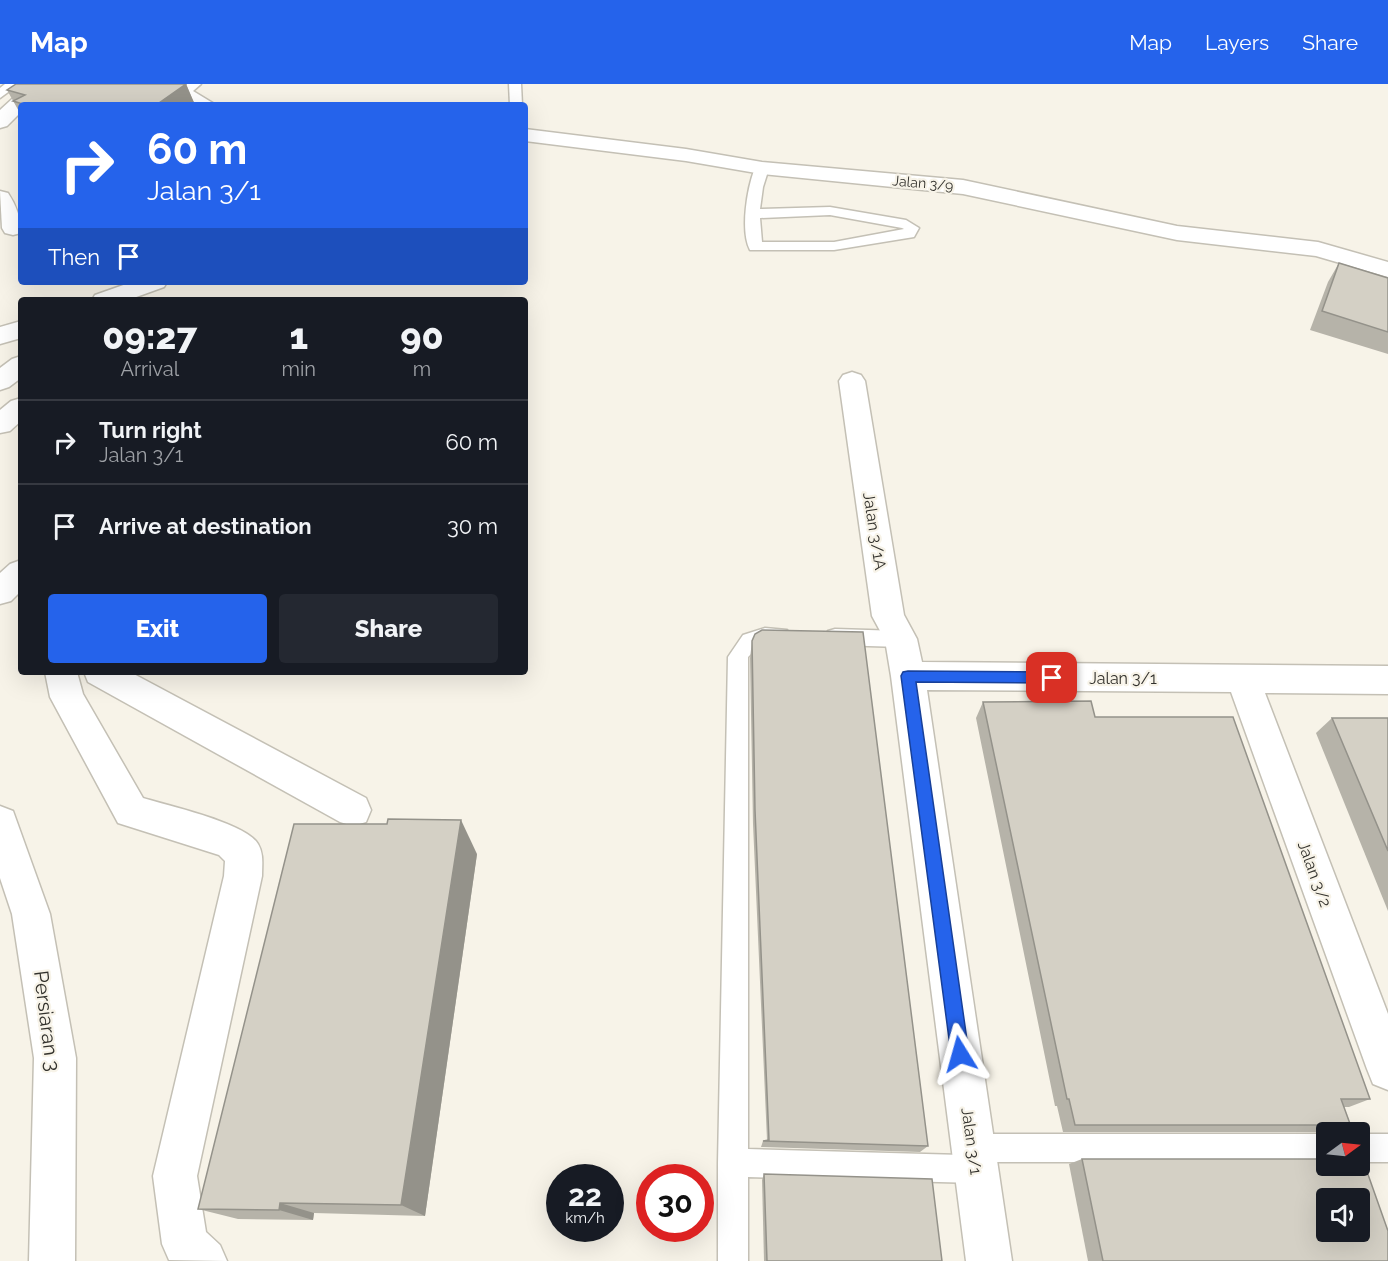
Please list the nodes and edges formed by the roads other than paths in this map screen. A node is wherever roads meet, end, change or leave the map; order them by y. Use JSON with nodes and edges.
{"nodes":[{"id":1,"x":14,"y":84,"type":"edge"},
{"id":2,"x":50,"y":84,"type":"edge"},
{"id":3,"x":515,"y":84,"type":"edge"},
{"id":4,"x":190,"y":88,"type":"edge"},
{"id":5,"x":0,"y":94,"type":"edge"},
{"id":6,"x":22,"y":102,"type":"edge"},
{"id":7,"x":169,"y":102,"type":"edge"},
{"id":8,"x":206,"y":102,"type":"edge"},
{"id":9,"x":516,"y":102,"type":"edge"},
{"id":10,"x":18,"y":105,"type":"edge"},
{"id":11,"x":0,"y":122,"type":"edge"},
{"id":12,"x":528,"y":135,"type":"edge"},
{"id":13,"x":762,"y":168,"type":"junction"},
{"id":14,"x":0,"y":198,"type":"edge"},
{"id":15,"x":753,"y":214,"type":"junction"},
{"id":16,"x":11,"y":229,"type":"edge"},
{"id":17,"x":1388,"y":270,"type":"edge"},
{"id":18,"x":146,"y":285,"type":"edge"},
{"id":19,"x":112,"y":297,"type":"edge"},
{"id":20,"x":18,"y":330,"type":"edge"},
{"id":21,"x":0,"y":336,"type":"edge"},
{"id":22,"x":18,"y":367,"type":"edge"},
{"id":23,"x":0,"y":381,"type":"edge"},
{"id":24,"x":852,"y":381,"type":"dead end"},
{"id":25,"x":18,"y":409,"type":"edge"},
{"id":26,"x":0,"y":423,"type":"edge"},
{"id":27,"x":18,"y":575,"type":"edge"},
{"id":28,"x":0,"y":592,"type":"edge"},
{"id":29,"x":901,"y":639,"type":"junction"},
{"id":30,"x":62,"y":675,"type":"edge"},
{"id":31,"x":106,"y":675,"type":"edge"},
{"id":32,"x":908,"y":676,"type":"junction"},
{"id":33,"x":1243,"y":679,"type":"junction"},
{"id":34,"x":1388,"y":680,"type":"edge"},
{"id":35,"x":353,"y":810,"type":"dead end"},
{"id":36,"x":0,"y":823,"type":"edge"},
{"id":37,"x":1388,"y":1069,"type":"edge"},
{"id":38,"x":1316,"y":1148,"type":"edge"},
{"id":39,"x":1370,"y":1148,"type":"edge"},
{"id":40,"x":1388,"y":1148,"type":"edge"},
{"id":41,"x":975,"y":1158,"type":"junction"},
{"id":42,"x":732,"y":1163,"type":"junction"},
{"id":43,"x":51,"y":1261,"type":"edge"},
{"id":44,"x":204,"y":1261,"type":"edge"},
{"id":45,"x":733,"y":1261,"type":"edge"},
{"id":46,"x":989,"y":1261,"type":"edge"}],
"edges":[{"from":1,"to":5,"type":"lane"},
{"from":2,"to":6,"type":"street"},
{"from":3,"to":9,"type":"lane"},
{"from":4,"to":7,"type":"lane"},
{"from":4,"to":8,"type":"lane"},
{"from":10,"to":11,"type":"street"},
{"from":12,"to":13,"type":"street","name":"Jalan 3/9"},
{"from":13,"to":15,"type":"lane"},
{"from":13,"to":17,"type":"street","name":"Jalan 3/9"},
{"from":14,"to":16,"type":"street"},
{"from":15,"to":15,"type":"lane"},
{"from":18,"to":19,"type":"street"},
{"from":20,"to":21,"type":"street"},
{"from":22,"to":23,"type":"street"},
{"from":24,"to":29,"type":"street","name":"Jalan 3/1A"},
{"from":25,"to":26,"type":"street"},
{"from":27,"to":28,"type":"street"},
{"from":29,"to":32,"type":"street","name":"Jalan 3/1A"},
{"from":29,"to":42,"type":"lane"},
{"from":30,"to":44,"type":"street"},
{"from":31,"to":35,"type":"street"},
{"from":32,"to":33,"type":"street","name":"Jalan 3/1"},
{"from":32,"to":41,"type":"street","name":"Jalan 3/1"},
{"from":33,"to":34,"type":"street","name":"Jalan 3/1"},
{"from":33,"to":37,"type":"street","name":"Jalan 3/2"},
{"from":36,"to":43,"type":"street","name":"Persiaran 3"},
{"from":38,"to":41,"type":"lane"},
{"from":39,"to":40,"type":"lane"},
{"from":41,"to":42,"type":"lane"},
{"from":41,"to":46,"type":"street","name":"Jalan 3/1"},
{"from":42,"to":45,"type":"lane"}]}
